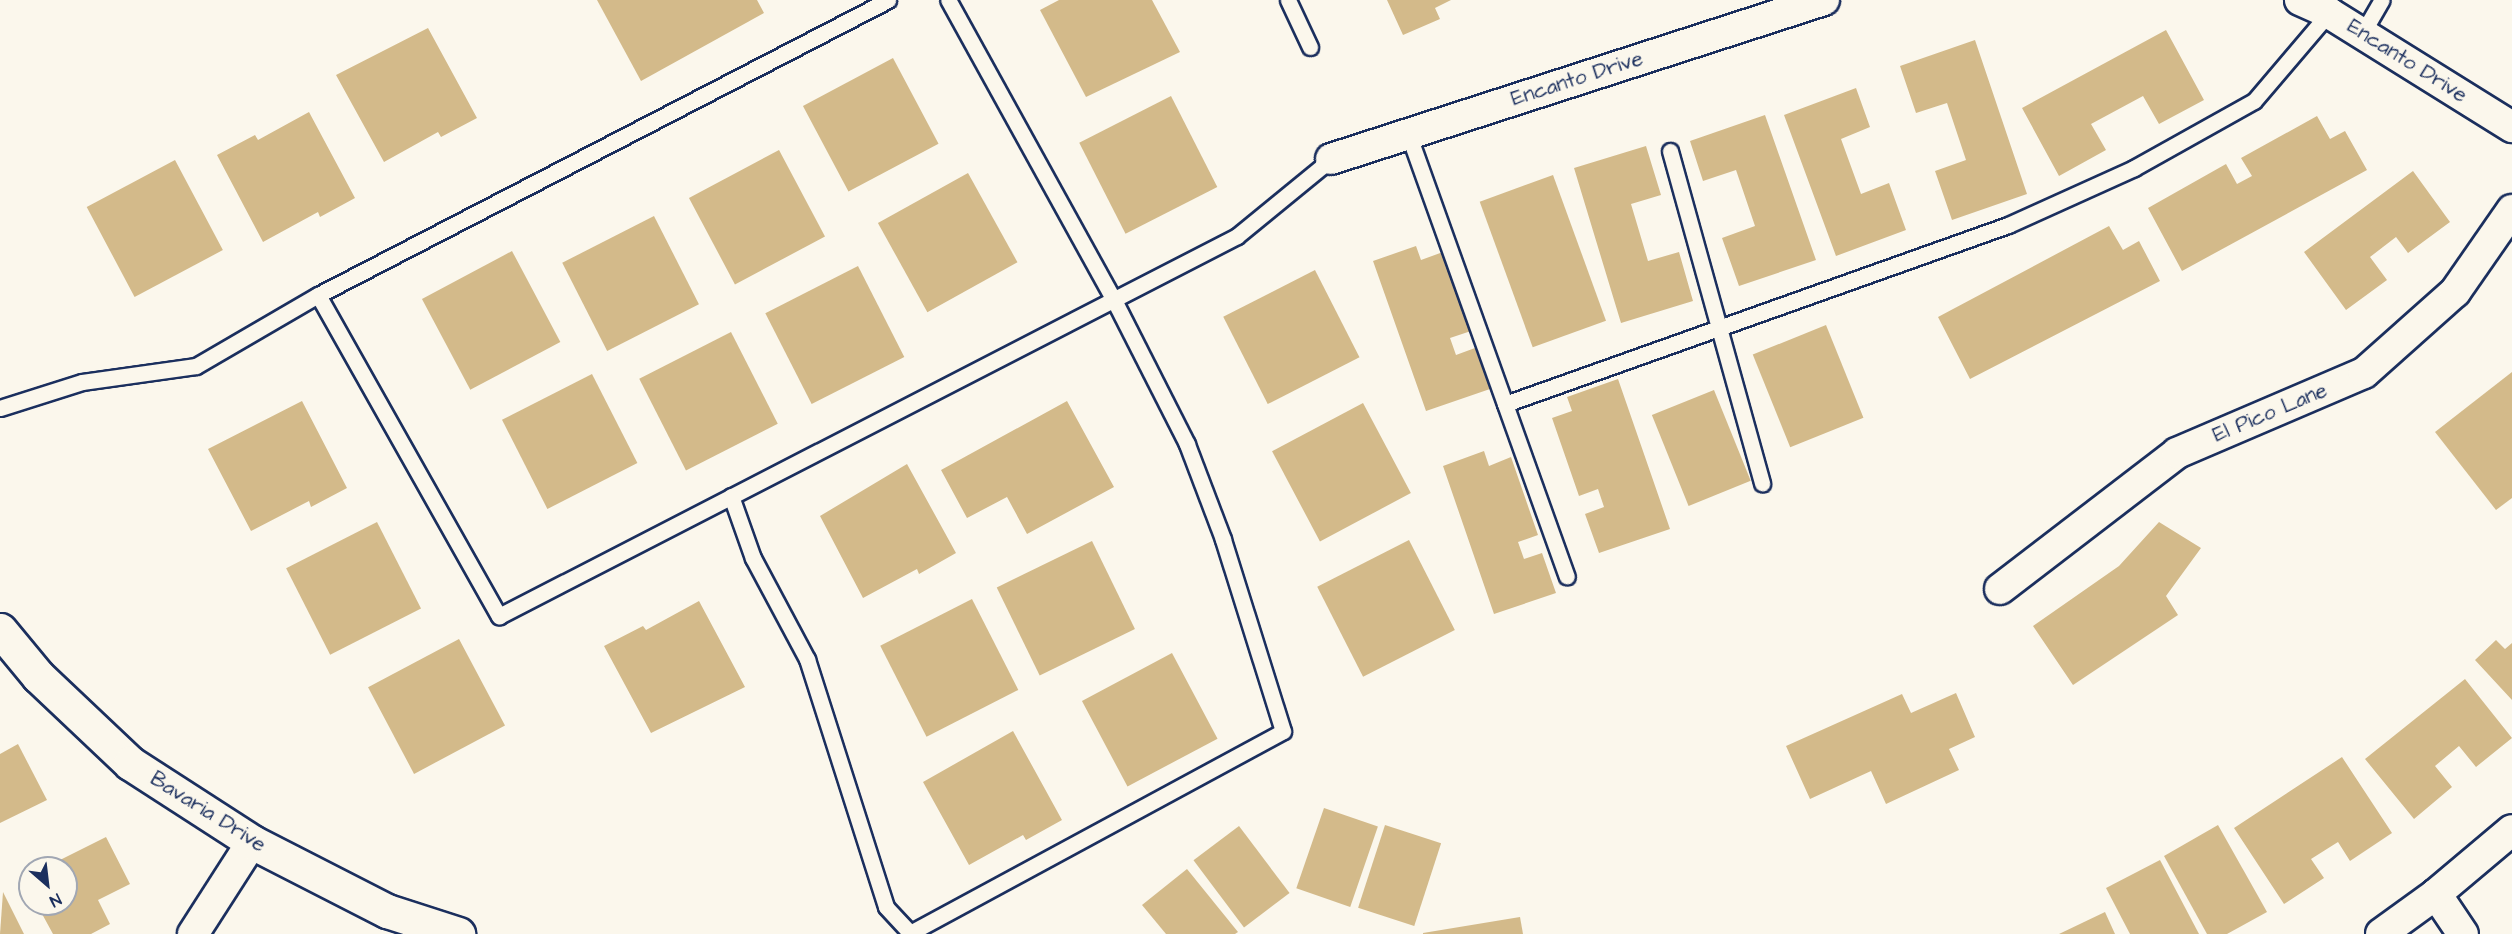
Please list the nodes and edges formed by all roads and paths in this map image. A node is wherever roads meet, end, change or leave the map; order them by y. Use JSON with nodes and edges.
{"nodes":[{"id":1,"x":888,"y":0,"type":"edge"},
{"id":2,"x":948,"y":0,"type":"edge"},
{"id":3,"x":1288,"y":0,"type":"edge"},
{"id":4,"x":1824,"y":0,"type":"edge"},
{"id":5,"x":2300,"y":0,"type":"edge"},
{"id":6,"x":2382,"y":0,"type":"edge"},
{"id":7,"x":1789,"y":6,"type":"edge"},
{"id":8,"x":2329,"y":13,"type":"junction"},
{"id":9,"x":2362,"y":33,"type":"junction"},
{"id":10,"x":1310,"y":47,"type":"dead end"},
{"id":11,"x":2512,"y":127,"type":"edge"},
{"id":12,"x":1408,"y":133,"type":"junction"},
{"id":13,"x":1670,"y":151,"type":"dead end"},
{"id":14,"x":1331,"y":159,"type":"joint"},
{"id":15,"x":2512,"y":210,"type":"edge"},
{"id":16,"x":318,"y":296,"type":"junction"},
{"id":17,"x":1115,"y":302,"type":"junction"},
{"id":18,"x":1718,"y":328,"type":"junction"},
{"id":19,"x":1504,"y":404,"type":"junction"},
{"id":20,"x":0,"y":408,"type":"edge"},
{"id":21,"x":1762,"y":483,"type":"dead end"},
{"id":22,"x":731,"y":496,"type":"junction"},
{"id":23,"x":1567,"y":576,"type":"dead end"},
{"id":24,"x":2000,"y":589,"type":"dead end"},
{"id":25,"x":0,"y":630,"type":"edge"},
{"id":26,"x":2512,"y":830,"type":"edge"},
{"id":27,"x":252,"y":842,"type":"junction"},
{"id":28,"x":2436,"y":894,"type":"junction"},
{"id":29,"x":193,"y":934,"type":"edge"},
{"id":30,"x":458,"y":934,"type":"edge"},
{"id":31,"x":2381,"y":934,"type":"edge"},
{"id":32,"x":2463,"y":934,"type":"edge"}],
"edges":[{"from":1,"to":16,"type":"lane"},
{"from":2,"to":17,"type":"lane"},
{"from":3,"to":10,"type":"lane"},
{"from":4,"to":7,"type":"street","name":"Encanto Drive"},
{"from":5,"to":8,"type":"street","name":"Encanto Drive"},
{"from":6,"to":9,"type":"lane"},
{"from":7,"to":12,"type":"street","name":"Encanto Drive"},
{"from":8,"to":9,"type":"street","name":"Encanto Drive"},
{"from":8,"to":18,"type":"lane"},
{"from":9,"to":11,"type":"street","name":"Encanto Drive"},
{"from":12,"to":14,"type":"street","name":"Encanto Drive"},
{"from":12,"to":19,"type":"lane"},
{"from":13,"to":18,"type":"lane"},
{"from":14,"to":17,"type":"lane"},
{"from":15,"to":24,"type":"street","name":"El Pico Lane"},
{"from":16,"to":20,"type":"lane"},
{"from":16,"to":22,"type":"lane"},
{"from":17,"to":22,"type":"lane"},
{"from":17,"to":22,"type":"lane"},
{"from":18,"to":19,"type":"lane"},
{"from":18,"to":21,"type":"lane"},
{"from":19,"to":23,"type":"lane"},
{"from":25,"to":27,"type":"street","name":"Bavaria Drive"},
{"from":26,"to":28,"type":"street"},
{"from":27,"to":29,"type":"street"},
{"from":27,"to":30,"type":"street","name":"Bavaria Drive"},
{"from":28,"to":31,"type":"street"},
{"from":28,"to":32,"type":"street"}]}
